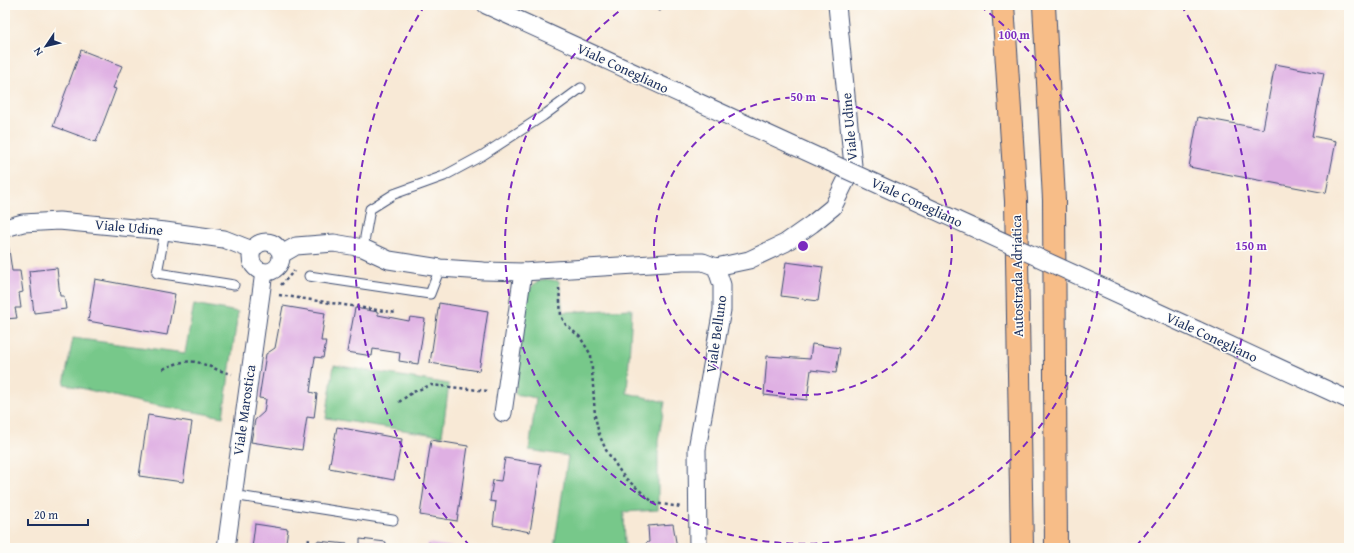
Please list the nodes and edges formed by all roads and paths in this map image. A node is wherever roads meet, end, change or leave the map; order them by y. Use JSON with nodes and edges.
{"nodes":[{"id":1,"x":486,"y":5,"type":"edge"},
{"id":2,"x":663,"y":5,"type":"edge"},
{"id":3,"x":837,"y":5,"type":"edge"},
{"id":4,"x":1003,"y":5,"type":"edge"},
{"id":5,"x":1044,"y":5,"type":"edge"},
{"id":6,"x":659,"y":11,"type":"dead end"},
{"id":7,"x":581,"y":88,"type":"dead end"},
{"id":8,"x":5,"y":228,"type":"edge"},
{"id":9,"x":165,"y":231,"type":"junction"},
{"id":10,"x":363,"y":248,"type":"junction"},
{"id":11,"x":252,"y":250,"type":"junction"},
{"id":12,"x":282,"y":254,"type":"junction"},
{"id":13,"x":716,"y":267,"type":"junction"},
{"id":14,"x":440,"y":268,"type":"junction"},
{"id":15,"x":557,"y":270,"type":"junction"},
{"id":16,"x":264,"y":272,"type":"junction"},
{"id":17,"x":523,"y":272,"type":"junction"},
{"id":18,"x":309,"y":276,"type":"dead end"},
{"id":19,"x":234,"y":285,"type":"dead end"},
{"id":20,"x":276,"y":294,"type":"dead end"},
{"id":21,"x":397,"y":313,"type":"dead end"},
{"id":22,"x":163,"y":369,"type":"dead end"},
{"id":23,"x":248,"y":379,"type":"junction"},
{"id":24,"x":506,"y":393,"type":"junction"},
{"id":25,"x":1349,"y":400,"type":"edge"},
{"id":26,"x":399,"y":402,"type":"dead end"},
{"id":27,"x":503,"y":413,"type":"dead end"},
{"id":28,"x":232,"y":495,"type":"junction"},
{"id":29,"x":698,"y":509,"type":"junction"},
{"id":30,"x":393,"y":520,"type":"dead end"},
{"id":31,"x":309,"y":538,"type":"dead end"},
{"id":32,"x":226,"y":548,"type":"edge"},
{"id":33,"x":308,"y":548,"type":"edge"},
{"id":34,"x":698,"y":548,"type":"edge"},
{"id":35,"x":1022,"y":548,"type":"edge"},
{"id":36,"x":1056,"y":548,"type":"edge"}],
"edges":[{"from":1,"to":25,"type":"street","name":"Viale Conegliano","bridge":true},
{"from":2,"to":6,"type":"path"},
{"from":3,"to":13,"type":"street","name":"Viale Udine"},
{"from":4,"to":35,"type":"highway","name":"Autostrada Adriatica"},
{"from":5,"to":36,"type":"highway"},
{"from":7,"to":10,"type":"lane"},
{"from":8,"to":9,"type":"street","name":"Viale Udine"},
{"from":9,"to":11,"type":"street","name":"Viale Udine"},
{"from":9,"to":19,"type":"lane"},
{"from":10,"to":12,"type":"street"},
{"from":10,"to":14,"type":"street"},
{"from":11,"to":12,"type":"street"},
{"from":11,"to":16,"type":"street"},
{"from":12,"to":16,"type":"street"},
{"from":13,"to":15,"type":"street"},
{"from":13,"to":29,"type":"street","name":"Viale Belluno"},
{"from":14,"to":17,"type":"street"},
{"from":14,"to":18,"type":"lane"},
{"from":15,"to":17,"type":"street"},
{"from":15,"to":29,"type":"path"},
{"from":16,"to":23,"type":"street","name":"Viale Marostica"},
{"from":17,"to":24,"type":"street"},
{"from":20,"to":21,"type":"path"},
{"from":22,"to":23,"type":"path"},
{"from":23,"to":28,"type":"street","name":"Viale Marostica"},
{"from":24,"to":26,"type":"path"},
{"from":24,"to":27,"type":"street"},
{"from":28,"to":30,"type":"lane"},
{"from":28,"to":32,"type":"street","name":"Viale Marostica"},
{"from":29,"to":34,"type":"street","name":"Viale Belluno"},
{"from":31,"to":33,"type":"path"}]}
